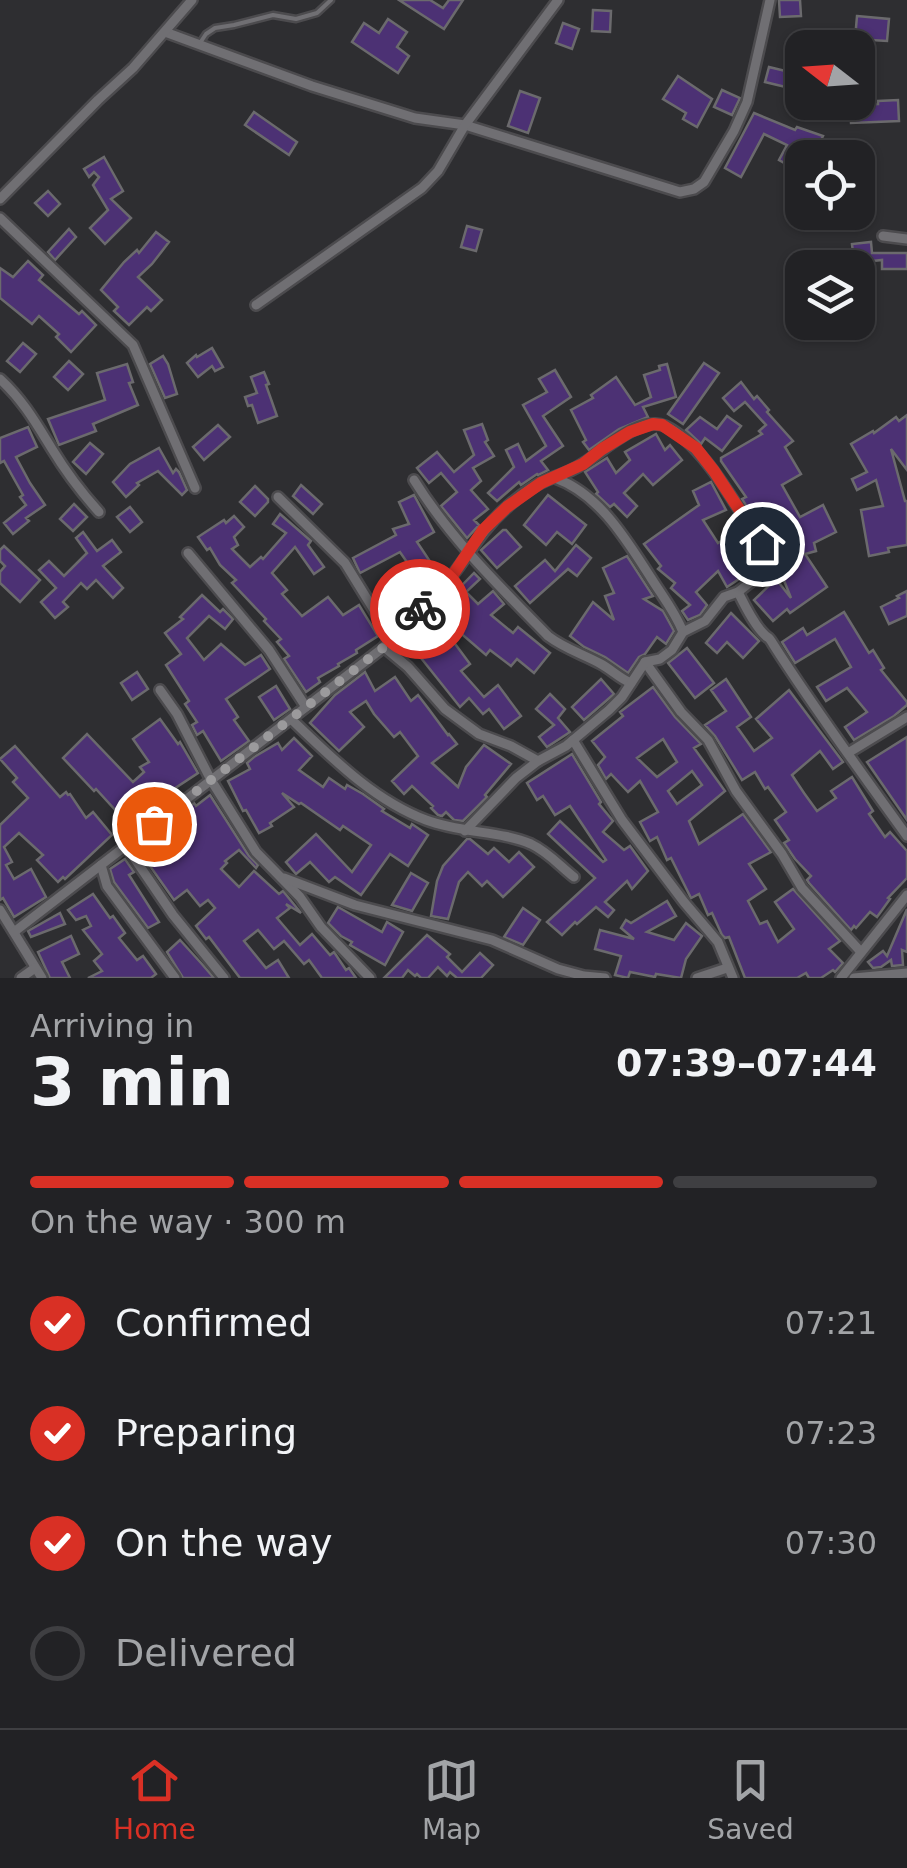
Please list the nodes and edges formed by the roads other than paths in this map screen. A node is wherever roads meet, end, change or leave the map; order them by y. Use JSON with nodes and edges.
{"nodes":[{"id":1,"x":192,"y":0,"type":"edge"},
{"id":2,"x":330,"y":0,"type":"edge"},
{"id":3,"x":558,"y":0,"type":"edge"},
{"id":4,"x":770,"y":0,"type":"edge"},
{"id":5,"x":164,"y":32,"type":"junction"},
{"id":6,"x":198,"y":46,"type":"junction"},
{"id":7,"x":465,"y":125,"type":"junction"},
{"id":8,"x":0,"y":199,"type":"edge"},
{"id":9,"x":0,"y":218,"type":"edge"},
{"id":10,"x":882,"y":236,"type":"dead end"},
{"id":11,"x":907,"y":239,"type":"edge"},
{"id":12,"x":256,"y":305,"type":"dead end"},
{"id":13,"x":0,"y":379,"type":"edge"},
{"id":14,"x":555,"y":478,"type":"junction"},
{"id":15,"x":414,"y":480,"type":"dead end"},
{"id":16,"x":195,"y":488,"type":"dead end"},
{"id":17,"x":278,"y":497,"type":"dead end"},
{"id":18,"x":99,"y":512,"type":"dead end"},
{"id":19,"x":468,"y":551,"type":"junction"},
{"id":20,"x":188,"y":553,"type":"dead end"},
{"id":21,"x":738,"y":592,"type":"junction"},
{"id":22,"x":683,"y":632,"type":"junction"},
{"id":23,"x":390,"y":636,"type":"junction"},
{"id":24,"x":384,"y":647,"type":"junction"},
{"id":25,"x":645,"y":662,"type":"junction"},
{"id":26,"x":630,"y":683,"type":"junction"},
{"id":27,"x":160,"y":690,"type":"dead end"},
{"id":28,"x":306,"y":707,"type":"junction"},
{"id":29,"x":907,"y":717,"type":"edge"},
{"id":30,"x":291,"y":718,"type":"junction"},
{"id":31,"x":573,"y":740,"type":"junction"},
{"id":32,"x":848,"y":753,"type":"junction"},
{"id":33,"x":538,"y":761,"type":"junction"},
{"id":34,"x":211,"y":780,"type":"junction"},
{"id":35,"x":465,"y":831,"type":"junction"},
{"id":36,"x":907,"y":836,"type":"edge"},
{"id":37,"x":126,"y":846,"type":"junction"},
{"id":38,"x":100,"y":866,"type":"junction"},
{"id":39,"x":281,"y":877,"type":"junction"},
{"id":40,"x":574,"y":878,"type":"dead end"},
{"id":41,"x":907,"y":894,"type":"edge"},
{"id":42,"x":0,"y":910,"type":"edge"},
{"id":43,"x":14,"y":932,"type":"junction"},
{"id":44,"x":861,"y":952,"type":"junction"},
{"id":45,"x":35,"y":968,"type":"junction"},
{"id":46,"x":730,"y":973,"type":"edge"},
{"id":47,"x":907,"y":973,"type":"edge"},
{"id":48,"x":583,"y":977,"type":"edge"},
{"id":49,"x":21,"y":978,"type":"edge"},
{"id":50,"x":42,"y":978,"type":"edge"},
{"id":51,"x":175,"y":978,"type":"edge"},
{"id":52,"x":224,"y":978,"type":"edge"},
{"id":53,"x":370,"y":978,"type":"edge"},
{"id":54,"x":605,"y":978,"type":"edge"},
{"id":55,"x":696,"y":978,"type":"edge"},
{"id":56,"x":841,"y":978,"type":"edge"},
{"id":57,"x":854,"y":978,"type":"edge"}],
"edges":[{"from":1,"to":5,"type":"street"},
{"from":2,"to":6,"type":"lane"},
{"from":3,"to":7,"type":"street"},
{"from":4,"to":7,"type":"street"},
{"from":5,"to":6,"type":"street"},
{"from":5,"to":8,"type":"street"},
{"from":6,"to":7,"type":"street"},
{"from":7,"to":12,"type":"street"},
{"from":9,"to":16,"type":"street"},
{"from":10,"to":11,"type":"street"},
{"from":13,"to":18,"type":"street"},
{"from":14,"to":19,"type":"street"},
{"from":14,"to":21,"type":"street"},
{"from":14,"to":22,"type":"street"},
{"from":15,"to":19,"type":"street"},
{"from":17,"to":23,"type":"street"},
{"from":19,"to":23,"type":"street"},
{"from":19,"to":26,"type":"street"},
{"from":20,"to":28,"type":"street"},
{"from":21,"to":22,"type":"street"},
{"from":21,"to":32,"type":"street"},
{"from":22,"to":25,"type":"street"},
{"from":23,"to":24,"type":"street"},
{"from":24,"to":28,"type":"street"},
{"from":24,"to":33,"type":"street"},
{"from":25,"to":26,"type":"street"},
{"from":25,"to":44,"type":"street"},
{"from":26,"to":31,"type":"street"},
{"from":27,"to":34,"type":"street"},
{"from":28,"to":30,"type":"street"},
{"from":29,"to":32,"type":"street"},
{"from":30,"to":34,"type":"street"},
{"from":30,"to":35,"type":"street"},
{"from":31,"to":33,"type":"street"},
{"from":31,"to":46,"type":"street"},
{"from":32,"to":36,"type":"street"},
{"from":33,"to":35,"type":"street"},
{"from":34,"to":37,"type":"street"},
{"from":34,"to":39,"type":"street"},
{"from":35,"to":40,"type":"street"},
{"from":37,"to":38,"type":"street"},
{"from":37,"to":52,"type":"street"},
{"from":38,"to":43,"type":"street"},
{"from":38,"to":51,"type":"street"},
{"from":39,"to":48,"type":"street"},
{"from":39,"to":53,"type":"street"},
{"from":41,"to":44,"type":"street"},
{"from":42,"to":43,"type":"street"},
{"from":43,"to":45,"type":"street"},
{"from":44,"to":56,"type":"street"},
{"from":45,"to":49,"type":"street"},
{"from":45,"to":50,"type":"street"},
{"from":46,"to":55,"type":"street"},
{"from":47,"to":57,"type":"street"},
{"from":48,"to":54,"type":"street"}]}
